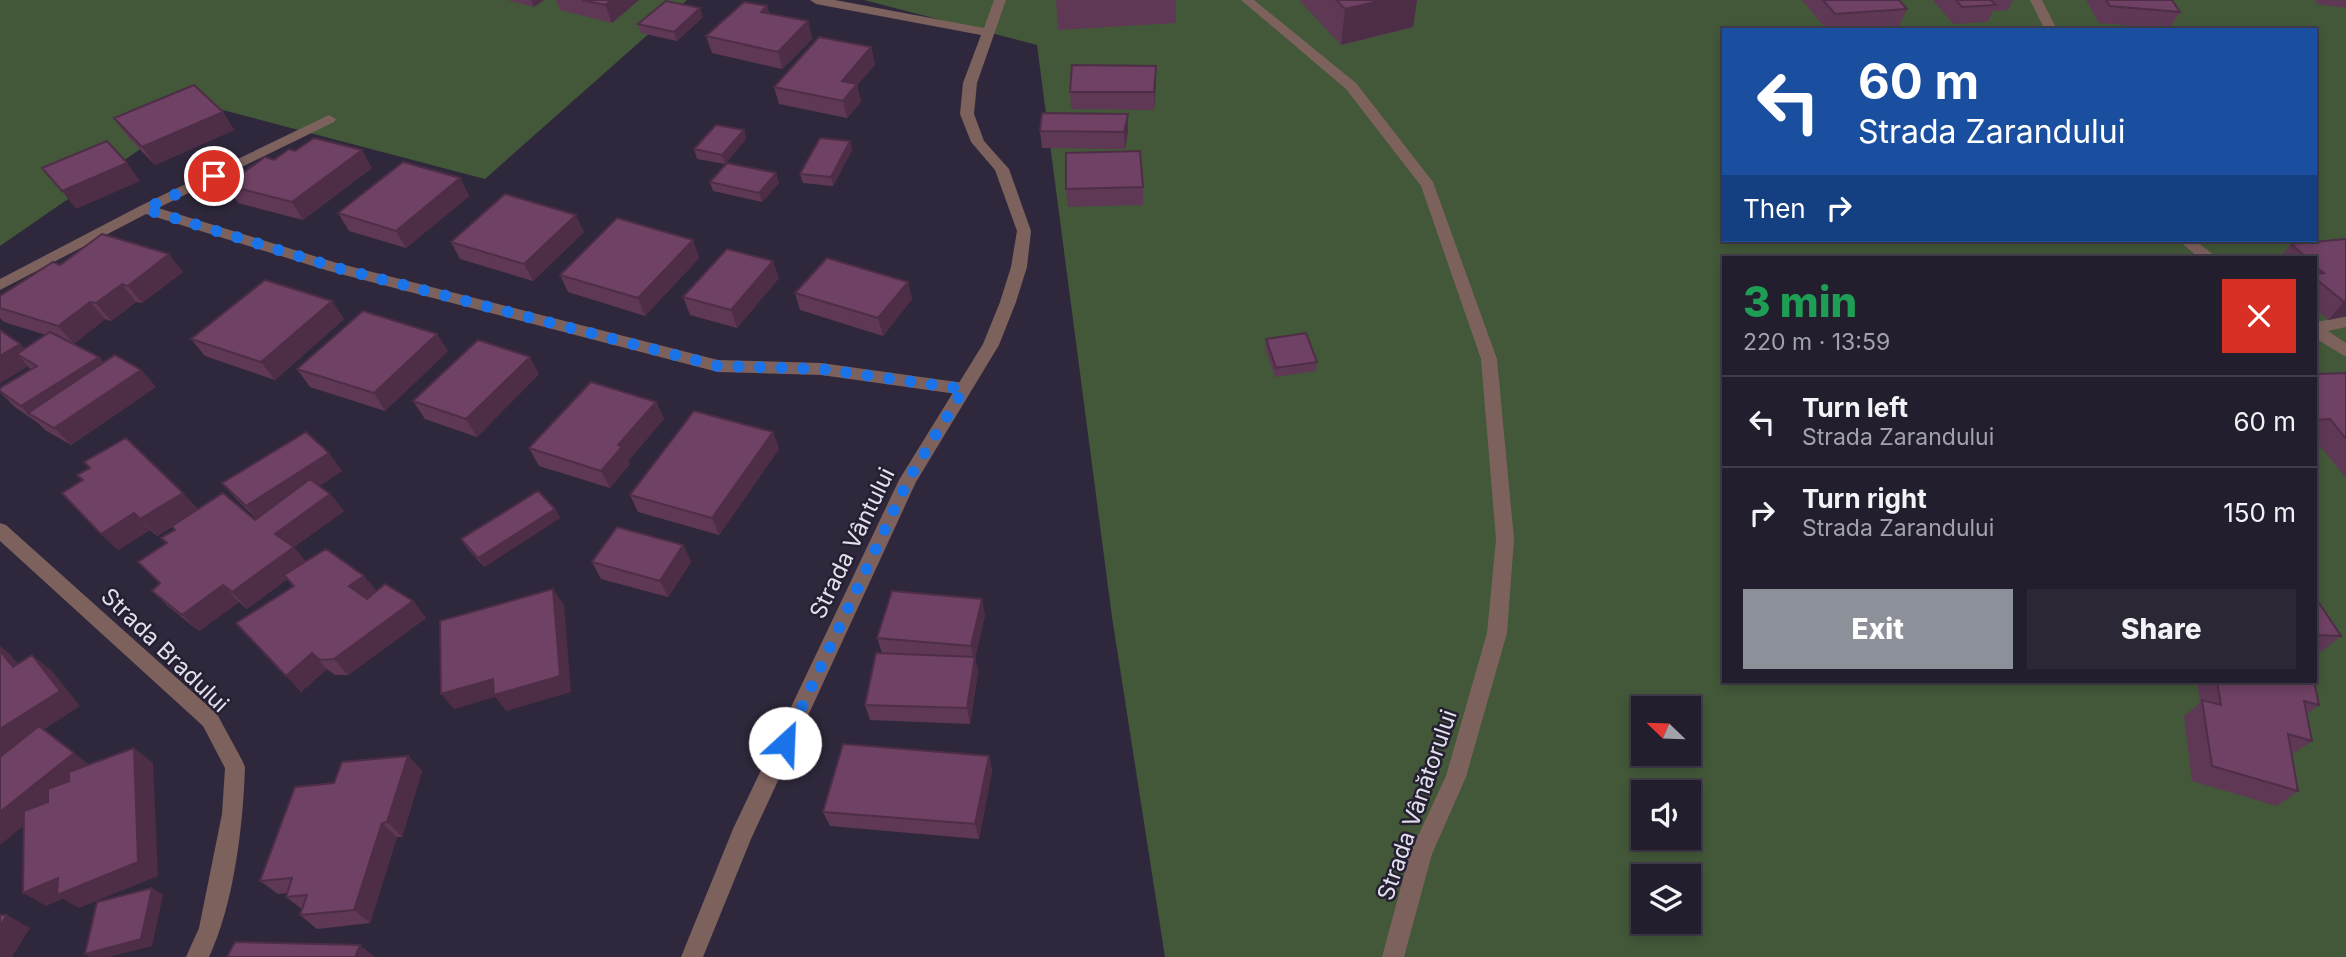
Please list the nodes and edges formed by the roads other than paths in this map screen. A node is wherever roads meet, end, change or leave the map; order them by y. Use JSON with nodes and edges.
{"nodes":[{"id":1,"x":816,"y":0,"type":"edge"},
{"id":2,"x":1000,"y":0,"type":"edge"},
{"id":3,"x":1247,"y":0,"type":"edge"},
{"id":4,"x":2036,"y":0,"type":"edge"},
{"id":5,"x":2050,"y":28,"type":"edge"},
{"id":6,"x":988,"y":33,"type":"junction"},
{"id":7,"x":329,"y":119,"type":"dead end"},
{"id":8,"x":145,"y":209,"type":"junction"},
{"id":9,"x":2188,"y":242,"type":"edge"},
{"id":10,"x":2207,"y":256,"type":"edge"},
{"id":11,"x":0,"y":285,"type":"edge"},
{"id":12,"x":2346,"y":322,"type":"edge"},
{"id":13,"x":2317,"y":329,"type":"edge"},
{"id":14,"x":2317,"y":330,"type":"edge"},
{"id":15,"x":2346,"y":351,"type":"edge"},
{"id":16,"x":964,"y":389,"type":"junction"},
{"id":17,"x":0,"y":530,"type":"edge"},
{"id":18,"x":197,"y":957,"type":"edge"},
{"id":19,"x":692,"y":957,"type":"edge"},
{"id":20,"x":1393,"y":957,"type":"edge"}],
"edges":[{"from":1,"to":6,"type":"street"},
{"from":2,"to":6,"type":"street","name":"Strada Vântului"},
{"from":3,"to":20,"type":"street","name":"Strada Vânătorului"},
{"from":4,"to":5,"type":"street"},
{"from":6,"to":16,"type":"street","name":"Strada Vântului"},
{"from":7,"to":8,"type":"street"},
{"from":8,"to":11,"type":"street"},
{"from":8,"to":16,"type":"street"},
{"from":9,"to":10,"type":"street"},
{"from":12,"to":13,"type":"street"},
{"from":14,"to":15,"type":"street"},
{"from":16,"to":19,"type":"street","name":"Strada Vântului"},
{"from":17,"to":18,"type":"street","name":"Strada Bradului"}]}
